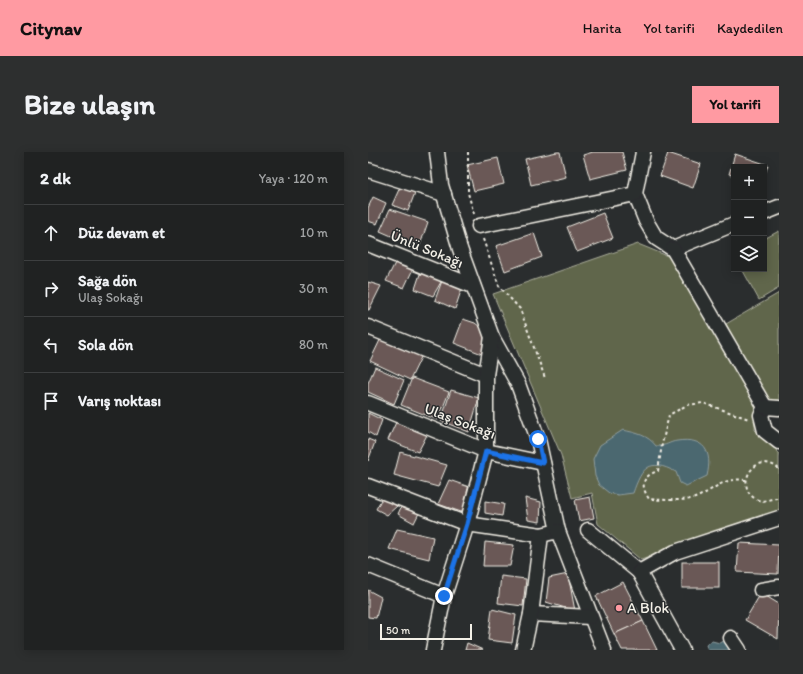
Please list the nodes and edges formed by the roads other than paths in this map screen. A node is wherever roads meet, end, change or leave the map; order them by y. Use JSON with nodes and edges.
{"nodes":[{"id":1,"x":437,"y":152,"type":"edge"},
{"id":2,"x":643,"y":152,"type":"edge"},
{"id":3,"x":368,"y":170,"type":"edge"},
{"id":4,"x":444,"y":194,"type":"junction"},
{"id":5,"x":635,"y":194,"type":"junction"},
{"id":6,"x":779,"y":207,"type":"edge"},
{"id":7,"x":767,"y":211,"type":"edge"},
{"id":8,"x":731,"y":225,"type":"edge"},
{"id":9,"x":479,"y":226,"type":"road end"},
{"id":10,"x":368,"y":244,"type":"edge"},
{"id":11,"x":672,"y":249,"type":"junction"},
{"id":12,"x":473,"y":286,"type":"junction"},
{"id":13,"x":368,"y":327,"type":"edge"},
{"id":14,"x":492,"y":337,"type":"junction"},
{"id":15,"x":486,"y":375,"type":"junction"},
{"id":16,"x":368,"y":403,"type":"edge"},
{"id":17,"x":772,"y":407,"type":"edge"},
{"id":18,"x":779,"y":442,"type":"edge"},
{"id":19,"x":486,"y":451,"type":"junction"},
{"id":20,"x":543,"y":463,"type":"junction"},
{"id":21,"x":368,"y":486,"type":"edge"},
{"id":22,"x":779,"y":518,"type":"edge"},
{"id":23,"x":467,"y":524,"type":"junction"},
{"id":24,"x":588,"y":530,"type":"dead end"},
{"id":25,"x":558,"y":532,"type":"junction"},
{"id":26,"x":541,"y":535,"type":"junction"},
{"id":27,"x":368,"y":565,"type":"edge"},
{"id":28,"x":639,"y":572,"type":"junction"},
{"id":29,"x":779,"y":587,"type":"edge"},
{"id":30,"x":761,"y":590,"type":"dead end"},
{"id":31,"x":444,"y":596,"type":"junction"},
{"id":32,"x":531,"y":614,"type":"junction"},
{"id":33,"x":590,"y":617,"type":"junction"},
{"id":34,"x":731,"y":638,"type":"dead end"},
{"id":35,"x":433,"y":650,"type":"edge"},
{"id":36,"x":524,"y":650,"type":"edge"},
{"id":37,"x":604,"y":650,"type":"edge"},
{"id":38,"x":682,"y":650,"type":"edge"},
{"id":39,"x":739,"y":650,"type":"edge"}],
"edges":[{"from":1,"to":4,"type":"street"},
{"from":2,"to":5,"type":"street"},
{"from":3,"to":4,"type":"street"},
{"from":4,"to":12,"type":"street"},
{"from":5,"to":9,"type":"street"},
{"from":5,"to":11,"type":"street"},
{"from":6,"to":7,"type":"street"},
{"from":8,"to":11,"type":"street"},
{"from":10,"to":12,"type":"street","name":"Ünlü Sokağı"},
{"from":11,"to":17,"type":"street"},
{"from":12,"to":14,"type":"street"},
{"from":13,"to":15,"type":"street"},
{"from":14,"to":15,"type":"street"},
{"from":14,"to":20,"type":"street"},
{"from":15,"to":19,"type":"street"},
{"from":16,"to":19,"type":"street","name":"Ulaş Sokağı"},
{"from":17,"to":18,"type":"street"},
{"from":19,"to":20,"type":"street","name":"Ulaş Sokağı"},
{"from":19,"to":23,"type":"street"},
{"from":20,"to":25,"type":"street"},
{"from":21,"to":23,"type":"street"},
{"from":22,"to":28,"type":"street"},
{"from":23,"to":26,"type":"street"},
{"from":23,"to":31,"type":"street"},
{"from":24,"to":28,"type":"street"},
{"from":25,"to":26,"type":"street"},
{"from":25,"to":33,"type":"street"},
{"from":26,"to":32,"type":"street"},
{"from":27,"to":31,"type":"street"},
{"from":28,"to":38,"type":"street"},
{"from":29,"to":30,"type":"street"},
{"from":31,"to":35,"type":"street"},
{"from":32,"to":33,"type":"street"},
{"from":32,"to":36,"type":"street"},
{"from":33,"to":37,"type":"street"},
{"from":34,"to":39,"type":"street"}]}
